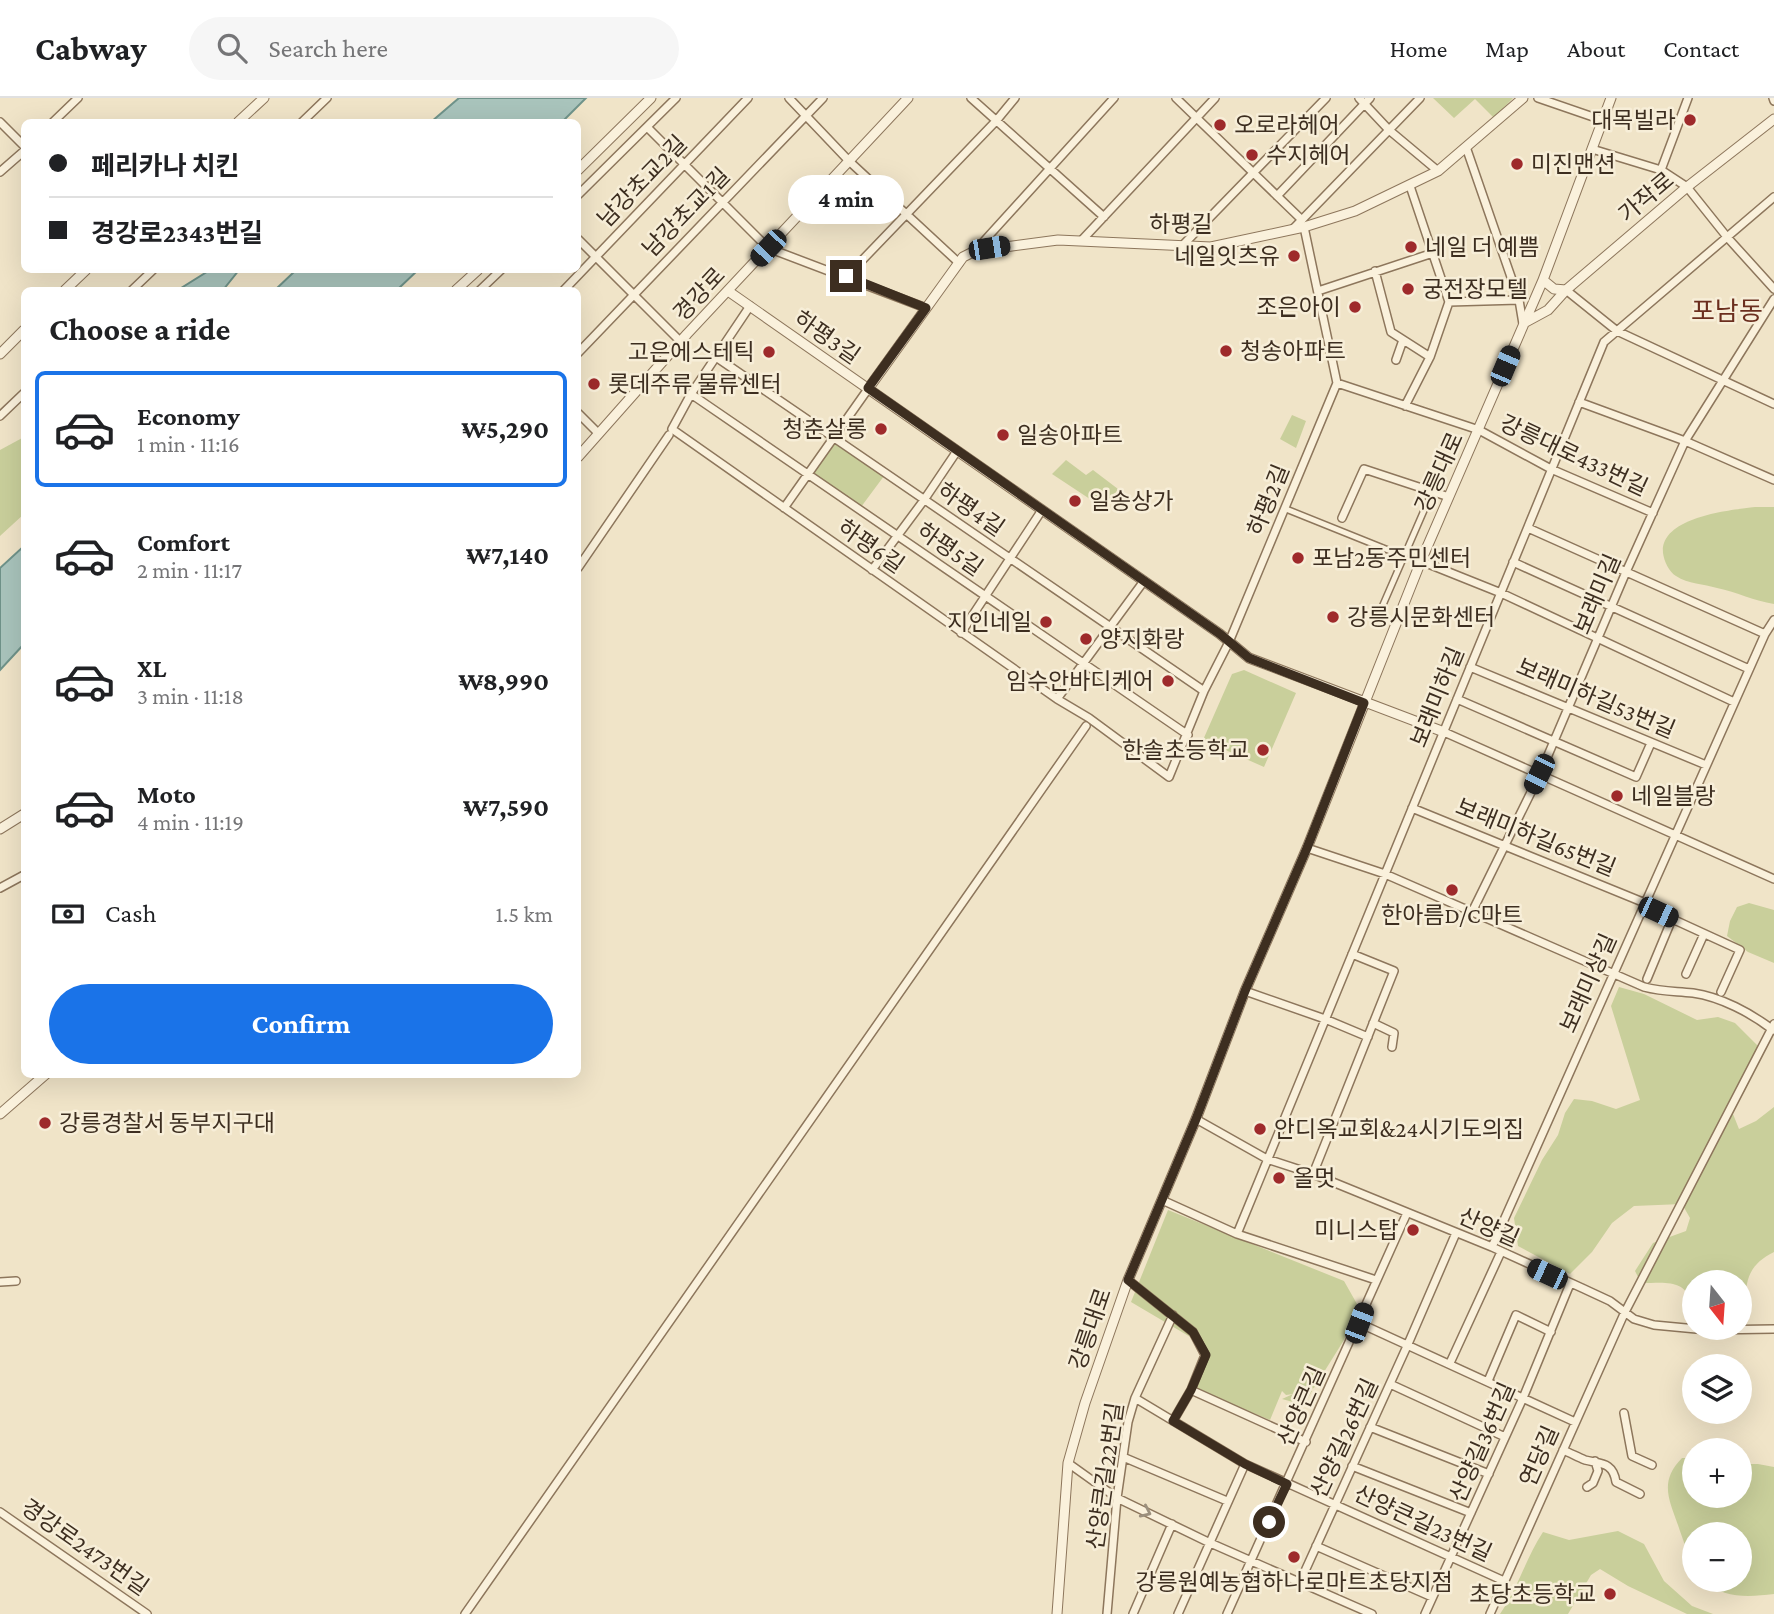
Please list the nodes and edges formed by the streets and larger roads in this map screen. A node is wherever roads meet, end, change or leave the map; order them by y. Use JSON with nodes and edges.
{"nodes":[{"id":1,"x":78,"y":98,"type":"edge"},
{"id":2,"x":264,"y":98,"type":"edge"},
{"id":3,"x":327,"y":98,"type":"edge"},
{"id":4,"x":651,"y":98,"type":"edge"},
{"id":5,"x":676,"y":98,"type":"edge"},
{"id":6,"x":747,"y":98,"type":"edge"},
{"id":7,"x":789,"y":98,"type":"edge"},
{"id":8,"x":823,"y":98,"type":"edge"},
{"id":9,"x":908,"y":98,"type":"edge"},
{"id":10,"x":971,"y":98,"type":"edge"},
{"id":11,"x":1015,"y":98,"type":"edge"},
{"id":12,"x":1114,"y":98,"type":"edge"},
{"id":13,"x":1176,"y":98,"type":"edge"},
{"id":14,"x":1215,"y":98,"type":"edge"},
{"id":15,"x":1326,"y":98,"type":"edge"},
{"id":16,"x":1420,"y":98,"type":"edge"},
{"id":17,"x":1523,"y":98,"type":"edge"},
{"id":18,"x":1538,"y":98,"type":"edge"},
{"id":19,"x":1611,"y":98,"type":"edge"},
{"id":20,"x":1688,"y":98,"type":"edge"},
{"id":21,"x":1365,"y":100,"type":"edge"},
{"id":22,"x":805,"y":115,"type":"junction"},
{"id":23,"x":1196,"y":118,"type":"junction"},
{"id":24,"x":56,"y":119,"type":"edge"},
{"id":25,"x":241,"y":119,"type":"edge"},
{"id":26,"x":305,"y":119,"type":"edge"},
{"id":27,"x":1774,"y":119,"type":"edge"},
{"id":28,"x":1602,"y":120,"type":"junction"},
{"id":29,"x":996,"y":121,"type":"junction"},
{"id":30,"x":0,"y":122,"type":"edge"},
{"id":31,"x":647,"y":127,"type":"junction"},
{"id":32,"x":1389,"y":130,"type":"junction"},
{"id":33,"x":21,"y":145,"type":"edge"},
{"id":34,"x":1466,"y":147,"type":"junction"},
{"id":35,"x":1592,"y":149,"type":"junction"},
{"id":36,"x":21,"y":151,"type":"edge"},
{"id":37,"x":849,"y":161,"type":"junction"},
{"id":38,"x":684,"y":164,"type":"junction"},
{"id":39,"x":581,"y":167,"type":"edge"},
{"id":40,"x":1049,"y":170,"type":"junction"},
{"id":41,"x":1661,"y":170,"type":"junction"},
{"id":42,"x":1438,"y":171,"type":"junction"},
{"id":43,"x":0,"y":172,"type":"edge"},
{"id":44,"x":1252,"y":173,"type":"junction"},
{"id":45,"x":1410,"y":186,"type":"junction"},
{"id":46,"x":1688,"y":187,"type":"junction"},
{"id":47,"x":581,"y":192,"type":"edge"},
{"id":48,"x":1276,"y":196,"type":"junction"},
{"id":49,"x":1774,"y":197,"type":"edge"},
{"id":50,"x":722,"y":202,"type":"junction"},
{"id":51,"x":907,"y":215,"type":"junction"},
{"id":52,"x":1104,"y":217,"type":"junction"},
{"id":53,"x":1303,"y":223,"type":"junction"},
{"id":54,"x":1727,"y":237,"type":"junction"},
{"id":55,"x":1081,"y":241,"type":"junction"},
{"id":56,"x":581,"y":242,"type":"edge"},
{"id":57,"x":1183,"y":245,"type":"junction"},
{"id":58,"x":768,"y":248,"type":"junction"},
{"id":59,"x":975,"y":251,"type":"junction"},
{"id":60,"x":1433,"y":253,"type":"junction"},
{"id":61,"x":597,"y":256,"type":"junction"},
{"id":62,"x":959,"y":263,"type":"junction"},
{"id":63,"x":1375,"y":271,"type":"junction"},
{"id":64,"x":83,"y":273,"type":"edge"},
{"id":65,"x":150,"y":273,"type":"edge"},
{"id":66,"x":475,"y":273,"type":"edge"},
{"id":67,"x":498,"y":273,"type":"edge"},
{"id":68,"x":581,"y":273,"type":"edge"},
{"id":69,"x":581,"y":273,"type":"edge"},
{"id":70,"x":846,"y":276,"type":"junction"},
{"id":71,"x":1544,"y":279,"type":"junction"},
{"id":72,"x":68,"y":287,"type":"edge"},
{"id":73,"x":135,"y":287,"type":"edge"},
{"id":74,"x":459,"y":287,"type":"edge"},
{"id":75,"x":483,"y":287,"type":"edge"},
{"id":76,"x":568,"y":287,"type":"edge"},
{"id":77,"x":1774,"y":289,"type":"edge"},
{"id":78,"x":1566,"y":290,"type":"junction"},
{"id":79,"x":728,"y":291,"type":"junction"},
{"id":80,"x":1318,"y":291,"type":"junction"},
{"id":81,"x":634,"y":294,"type":"junction"},
{"id":82,"x":1774,"y":299,"type":"edge"},
{"id":83,"x":1519,"y":300,"type":"junction"},
{"id":84,"x":1449,"y":302,"type":"junction"},
{"id":85,"x":750,"y":306,"type":"junction"},
{"id":86,"x":926,"y":308,"type":"junction"},
{"id":87,"x":1523,"y":324,"type":"junction"},
{"id":88,"x":1617,"y":331,"type":"junction"},
{"id":89,"x":21,"y":333,"type":"edge"},
{"id":90,"x":1403,"y":340,"type":"junction"},
{"id":91,"x":680,"y":341,"type":"junction"},
{"id":92,"x":581,"y":350,"type":"edge"},
{"id":93,"x":0,"y":354,"type":"edge"},
{"id":94,"x":716,"y":357,"type":"junction"},
{"id":95,"x":1430,"y":357,"type":"junction"},
{"id":96,"x":1396,"y":360,"type":"dead end"},
{"id":97,"x":1722,"y":382,"type":"junction"},
{"id":98,"x":1337,"y":383,"type":"junction"},
{"id":99,"x":868,"y":388,"type":"junction"},
{"id":100,"x":691,"y":394,"type":"junction"},
{"id":101,"x":21,"y":396,"type":"edge"},
{"id":102,"x":1579,"y":402,"type":"junction"},
{"id":103,"x":1774,"y":404,"type":"edge"},
{"id":104,"x":1405,"y":406,"type":"junction"},
{"id":105,"x":0,"y":416,"type":"edge"},
{"id":106,"x":581,"y":416,"type":"edge"},
{"id":107,"x":1479,"y":430,"type":"junction"},
{"id":108,"x":598,"y":433,"type":"junction"},
{"id":109,"x":668,"y":435,"type":"dead end"},
{"id":110,"x":834,"y":438,"type":"junction"},
{"id":111,"x":1685,"y":441,"type":"junction"},
{"id":112,"x":957,"y":451,"type":"junction"},
{"id":113,"x":581,"y":453,"type":"edge"},
{"id":114,"x":1551,"y":469,"type":"junction"},
{"id":115,"x":808,"y":475,"type":"junction"},
{"id":116,"x":1774,"y":480,"type":"edge"},
{"id":117,"x":1432,"y":492,"type":"junction"},
{"id":118,"x":1449,"y":497,"type":"junction"},
{"id":119,"x":924,"y":500,"type":"junction"},
{"id":120,"x":784,"y":508,"type":"junction"},
{"id":121,"x":1286,"y":509,"type":"junction"},
{"id":122,"x":1042,"y":510,"type":"junction"},
{"id":123,"x":1653,"y":513,"type":"junction"},
{"id":124,"x":1342,"y":518,"type":"dead end"},
{"id":125,"x":1528,"y":527,"type":"junction"},
{"id":126,"x":897,"y":536,"type":"junction"},
{"id":127,"x":1403,"y":556,"type":"junction"},
{"id":128,"x":1010,"y":559,"type":"junction"},
{"id":129,"x":1421,"y":561,"type":"junction"},
{"id":130,"x":1513,"y":562,"type":"junction"},
{"id":131,"x":581,"y":564,"type":"edge"},
{"id":132,"x":872,"y":570,"type":"junction"},
{"id":133,"x":1626,"y":572,"type":"junction"},
{"id":134,"x":1144,"y":582,"type":"junction"},
{"id":135,"x":1501,"y":593,"type":"junction"},
{"id":136,"x":985,"y":596,"type":"junction"},
{"id":137,"x":1611,"y":606,"type":"junction"},
{"id":138,"x":1379,"y":614,"type":"dead end"},
{"id":139,"x":1774,"y":620,"type":"edge"},
{"id":140,"x":1109,"y":627,"type":"junction"},
{"id":141,"x":961,"y":633,"type":"junction"},
{"id":142,"x":1765,"y":634,"type":"junction"},
{"id":143,"x":1598,"y":640,"type":"junction"},
{"id":144,"x":1229,"y":642,"type":"junction"},
{"id":145,"x":1082,"y":663,"type":"junction"},
{"id":146,"x":1470,"y":667,"type":"junction"},
{"id":147,"x":1749,"y":669,"type":"junction"},
{"id":148,"x":1204,"y":691,"type":"junction"},
{"id":149,"x":1057,"y":699,"type":"junction"},
{"id":150,"x":1457,"y":699,"type":"junction"},
{"id":151,"x":1734,"y":702,"type":"junction"},
{"id":152,"x":1364,"y":703,"type":"junction"},
{"id":153,"x":1569,"y":708,"type":"junction"},
{"id":154,"x":1086,"y":726,"type":"dead end"},
{"id":155,"x":1444,"y":732,"type":"junction"},
{"id":156,"x":1188,"y":735,"type":"junction"},
{"id":157,"x":1554,"y":741,"type":"junction"},
{"id":158,"x":1651,"y":743,"type":"junction"},
{"id":159,"x":1706,"y":765,"type":"junction"},
{"id":160,"x":1539,"y":774,"type":"junction"},
{"id":161,"x":1169,"y":777,"type":"joint"},
{"id":162,"x":1412,"y":808,"type":"junction"},
{"id":163,"x":21,"y":816,"type":"edge"},
{"id":164,"x":0,"y":829,"type":"edge"},
{"id":165,"x":1675,"y":836,"type":"junction"},
{"id":166,"x":1505,"y":845,"type":"junction"},
{"id":167,"x":1307,"y":848,"type":"junction"},
{"id":168,"x":1385,"y":874,"type":"junction"},
{"id":169,"x":21,"y":877,"type":"edge"},
{"id":170,"x":1774,"y":879,"type":"edge"},
{"id":171,"x":0,"y":888,"type":"edge"},
{"id":172,"x":1644,"y":904,"type":"junction"},
{"id":173,"x":1472,"y":912,"type":"junction"},
{"id":174,"x":1672,"y":919,"type":"junction"},
{"id":175,"x":1704,"y":934,"type":"junction"},
{"id":176,"x":1352,"y":954,"type":"junction"},
{"id":177,"x":1686,"y":974,"type":"dead end"},
{"id":178,"x":1613,"y":975,"type":"junction"},
{"id":179,"x":1647,"y":979,"type":"dead end"},
{"id":180,"x":1245,"y":991,"type":"junction"},
{"id":181,"x":1721,"y":992,"type":"dead end"},
{"id":182,"x":1325,"y":1019,"type":"junction"},
{"id":183,"x":1373,"y":1023,"type":"junction"},
{"id":184,"x":1773,"y":1028,"type":"edge"},
{"id":185,"x":1368,"y":1037,"type":"junction"},
{"id":186,"x":1392,"y":1047,"type":"dead end"},
{"id":187,"x":41,"y":1078,"type":"edge"},
{"id":188,"x":0,"y":1114,"type":"edge"},
{"id":189,"x":1196,"y":1119,"type":"junction"},
{"id":190,"x":1268,"y":1159,"type":"junction"},
{"id":191,"x":1313,"y":1174,"type":"junction"},
{"id":192,"x":1162,"y":1200,"type":"junction"},
{"id":193,"x":1408,"y":1213,"type":"junction"},
{"id":194,"x":1456,"y":1233,"type":"junction"},
{"id":195,"x":1237,"y":1234,"type":"junction"},
{"id":196,"x":1492,"y":1247,"type":"junction"},
{"id":197,"x":1501,"y":1252,"type":"junction"},
{"id":198,"x":1128,"y":1280,"type":"junction"},
{"id":199,"x":1376,"y":1280,"type":"junction"},
{"id":200,"x":16,"y":1281,"type":"dead end"},
{"id":201,"x":0,"y":1282,"type":"edge"},
{"id":202,"x":1570,"y":1284,"type":"junction"},
{"id":203,"x":1625,"y":1314,"type":"junction"},
{"id":204,"x":1173,"y":1315,"type":"junction"},
{"id":205,"x":1359,"y":1323,"type":"junction"},
{"id":206,"x":1774,"y":1329,"type":"edge"},
{"id":207,"x":1551,"y":1332,"type":"junction"},
{"id":208,"x":1408,"y":1344,"type":"junction"},
{"id":209,"x":1450,"y":1363,"type":"junction"},
{"id":210,"x":1488,"y":1381,"type":"junction"},
{"id":211,"x":1390,"y":1384,"type":"junction"},
{"id":212,"x":1191,"y":1390,"type":"junction"},
{"id":213,"x":1135,"y":1398,"type":"junction"},
{"id":214,"x":1523,"y":1398,"type":"junction"},
{"id":215,"x":1624,"y":1413,"type":"dead end"},
{"id":216,"x":1173,"y":1421,"type":"junction"},
{"id":217,"x":1575,"y":1422,"type":"junction"},
{"id":218,"x":1370,"y":1427,"type":"junction"},
{"id":219,"x":1506,"y":1437,"type":"junction"},
{"id":220,"x":1306,"y":1442,"type":"junction"},
{"id":221,"x":1563,"y":1450,"type":"junction"},
{"id":222,"x":1123,"y":1457,"type":"junction"},
{"id":223,"x":1595,"y":1461,"type":"junction"},
{"id":224,"x":1068,"y":1463,"type":"junction"},
{"id":225,"x":1245,"y":1464,"type":"junction"},
{"id":226,"x":1653,"y":1465,"type":"dead end"},
{"id":227,"x":1352,"y":1466,"type":"junction"},
{"id":228,"x":1489,"y":1474,"type":"junction"},
{"id":229,"x":1287,"y":1484,"type":"junction"},
{"id":230,"x":1587,"y":1487,"type":"dead end"},
{"id":231,"x":1640,"y":1494,"type":"dead end"},
{"id":232,"x":1117,"y":1499,"type":"junction"},
{"id":233,"x":1227,"y":1501,"type":"junction"},
{"id":234,"x":1335,"y":1504,"type":"junction"},
{"id":235,"x":0,"y":1512,"type":"edge"},
{"id":236,"x":1471,"y":1513,"type":"junction"},
{"id":237,"x":1172,"y":1524,"type":"junction"},
{"id":238,"x":1208,"y":1542,"type":"junction"},
{"id":239,"x":1316,"y":1546,"type":"junction"},
{"id":240,"x":1451,"y":1556,"type":"junction"},
{"id":241,"x":1250,"y":1561,"type":"junction"},
{"id":242,"x":1504,"y":1581,"type":"junction"},
{"id":243,"x":1300,"y":1582,"type":"junction"},
{"id":244,"x":1432,"y":1597,"type":"junction"},
{"id":245,"x":147,"y":1614,"type":"edge"},
{"id":246,"x":465,"y":1614,"type":"edge"},
{"id":247,"x":1057,"y":1614,"type":"edge"},
{"id":248,"x":1107,"y":1614,"type":"edge"},
{"id":249,"x":1133,"y":1614,"type":"edge"},
{"id":250,"x":1178,"y":1614,"type":"edge"},
{"id":251,"x":1227,"y":1614,"type":"edge"},
{"id":252,"x":1373,"y":1614,"type":"edge"},
{"id":253,"x":1424,"y":1614,"type":"edge"},
{"id":254,"x":1490,"y":1614,"type":"edge"}],
"edges":[{"from":1,"to":24,"type":"street"},
{"from":2,"to":25,"type":"street"},
{"from":3,"to":26,"type":"street"},
{"from":4,"to":39,"type":"street"},
{"from":5,"to":31,"type":"street"},
{"from":6,"to":38,"type":"street","name":"남강초교2길"},
{"from":7,"to":22,"type":"street"},
{"from":8,"to":22,"type":"street","name":"남강초교1길"},
{"from":9,"to":37,"type":"street","name":"경강로"},
{"from":10,"to":29,"type":"street"},
{"from":11,"to":29,"type":"street"},
{"from":12,"to":40,"type":"street"},
{"from":13,"to":23,"type":"street"},
{"from":14,"to":23,"type":"street"},
{"from":15,"to":44,"type":"street"},
{"from":16,"to":32,"type":"street"},
{"from":17,"to":34,"type":"street","name":"하평길"},
{"from":18,"to":28,"type":"street"},
{"from":19,"to":28,"type":"street","name":"강릉대로"},
{"from":20,"to":41,"type":"street"},
{"from":21,"to":32,"type":"street"},
{"from":21,"to":48,"type":"street"},
{"from":22,"to":37,"type":"street"},
{"from":22,"to":50,"type":"street","name":"남강초교1길"},
{"from":23,"to":44,"type":"street"},
{"from":23,"to":52,"type":"street"},
{"from":27,"to":46,"type":"street","name":"가작로"},
{"from":28,"to":35,"type":"street","name":"강릉대로"},
{"from":29,"to":40,"type":"street"},
{"from":29,"to":51,"type":"street"},
{"from":30,"to":33,"type":"street"},
{"from":31,"to":38,"type":"street"},
{"from":31,"to":47,"type":"street"},
{"from":32,"to":42,"type":"street"},
{"from":32,"to":53,"type":"street"},
{"from":34,"to":42,"type":"street","name":"하평길"},
{"from":34,"to":83,"type":"street"},
{"from":35,"to":41,"type":"street"},
{"from":35,"to":71,"type":"street","name":"강릉대로"},
{"from":36,"to":43,"type":"street"},
{"from":37,"to":51,"type":"street"},
{"from":37,"to":58,"type":"street","name":"경강로"},
{"from":38,"to":50,"type":"street"},
{"from":38,"to":61,"type":"street","name":"남강초교2길"},
{"from":40,"to":52,"type":"street"},
{"from":40,"to":59,"type":"street"},
{"from":41,"to":46,"type":"street"},
{"from":42,"to":45,"type":"street","name":"하평길"},
{"from":44,"to":48,"type":"street"},
{"from":44,"to":57,"type":"street"},
{"from":45,"to":53,"type":"street","name":"하평길"},
{"from":45,"to":60,"type":"street"},
{"from":46,"to":54,"type":"street"},
{"from":46,"to":78,"type":"street","name":"가작로"},
{"from":48,"to":53,"type":"street"},
{"from":49,"to":54,"type":"street","name":"보래미하길"},
{"from":50,"to":58,"type":"street"},
{"from":50,"to":81,"type":"street","name":"남강초교1길"},
{"from":51,"to":62,"type":"street"},
{"from":51,"to":70,"type":"street"},
{"from":52,"to":55,"type":"street"},
{"from":53,"to":57,"type":"street","name":"하평길"},
{"from":53,"to":80,"type":"street"},
{"from":54,"to":77,"type":"street"},
{"from":54,"to":88,"type":"street","name":"보래미하길"},
{"from":55,"to":57,"type":"street","name":"하평길"},
{"from":55,"to":59,"type":"street","name":"하평길"},
{"from":56,"to":61,"type":"street"},
{"from":58,"to":70,"type":"street"},
{"from":58,"to":79,"type":"street","name":"경강로"},
{"from":59,"to":62,"type":"street","name":"하평길"},
{"from":60,"to":63,"type":"street"},
{"from":60,"to":84,"type":"street"},
{"from":61,"to":68,"type":"street","name":"남강초교2길"},
{"from":61,"to":81,"type":"street"},
{"from":62,"to":86,"type":"street","name":"하평길"},
{"from":63,"to":80,"type":"street"},
{"from":63,"to":90,"type":"street"},
{"from":64,"to":72,"type":"street"},
{"from":65,"to":73,"type":"street"},
{"from":66,"to":74,"type":"street"},
{"from":67,"to":75,"type":"street"},
{"from":69,"to":76,"type":"street","name":"남강초교2길"},
{"from":70,"to":86,"type":"street"},
{"from":71,"to":78,"type":"street"},
{"from":71,"to":87,"type":"street","name":"강릉대로"},
{"from":78,"to":87,"type":"street","name":"가작로"},
{"from":78,"to":88,"type":"street"},
{"from":79,"to":85,"type":"street","name":"하평3길"},
{"from":79,"to":91,"type":"street","name":"경강로"},
{"from":80,"to":98,"type":"street"},
{"from":81,"to":91,"type":"street"},
{"from":81,"to":92,"type":"street","name":"남강초교1길"},
{"from":82,"to":97,"type":"street","name":"보래미길"},
{"from":83,"to":84,"type":"street"},
{"from":83,"to":87,"type":"street"},
{"from":84,"to":95,"type":"street"},
{"from":85,"to":94,"type":"street","name":"하평6길"},
{"from":85,"to":99,"type":"street","name":"하평3길"},
{"from":86,"to":99,"type":"street","name":"하평길"},
{"from":87,"to":107,"type":"street","name":"강릉대로"},
{"from":88,"to":97,"type":"street"},
{"from":88,"to":102,"type":"street","name":"보래미하길"},
{"from":89,"to":93,"type":"street"},
{"from":90,"to":95,"type":"street"},
{"from":90,"to":96,"type":"street"},
{"from":91,"to":108,"type":"street","name":"경강로"},
{"from":94,"to":100,"type":"street","name":"하평6길"},
{"from":94,"to":110,"type":"street","name":"하평4길"},
{"from":95,"to":104,"type":"street"},
{"from":97,"to":103,"type":"street"},
{"from":97,"to":111,"type":"street","name":"보래미길"},
{"from":98,"to":104,"type":"street","name":"강릉대로433번길"},
{"from":98,"to":121,"type":"street","name":"하평2길"},
{"from":99,"to":110,"type":"street"},
{"from":99,"to":112,"type":"street","name":"하평3길"},
{"from":100,"to":115,"type":"street","name":"하평5길"},
{"from":100,"to":120,"type":"street","name":"하평6길"},
{"from":101,"to":105,"type":"street"},
{"from":102,"to":111,"type":"street"},
{"from":102,"to":114,"type":"street","name":"보래미하길"},
{"from":104,"to":107,"type":"street","name":"강릉대로433번길"},
{"from":106,"to":108,"type":"street"},
{"from":107,"to":114,"type":"street","name":"강릉대로433번길"},
{"from":107,"to":118,"type":"street","name":"강릉대로"},
{"from":108,"to":113,"type":"street","name":"경강로"},
{"from":109,"to":131,"type":"street"},
{"from":110,"to":115,"type":"street"},
{"from":110,"to":119,"type":"street","name":"하평4길"},
{"from":111,"to":116,"type":"street"},
{"from":111,"to":123,"type":"street","name":"보래미길"},
{"from":112,"to":119,"type":"street"},
{"from":112,"to":122,"type":"street","name":"하평3길"},
{"from":114,"to":123,"type":"street","name":"강릉대로433번길"},
{"from":114,"to":125,"type":"street","name":"보래미하길"},
{"from":115,"to":120,"type":"street"},
{"from":115,"to":126,"type":"street","name":"하평5길"},
{"from":117,"to":118,"type":"street"},
{"from":117,"to":124,"type":"street"},
{"from":117,"to":127,"type":"street"},
{"from":118,"to":129,"type":"street","name":"강릉대로"},
{"from":119,"to":126,"type":"street"},
{"from":119,"to":128,"type":"street","name":"하평4길"},
{"from":120,"to":132,"type":"street","name":"하평6길"},
{"from":121,"to":127,"type":"street"},
{"from":121,"to":144,"type":"street","name":"하평2길"},
{"from":122,"to":128,"type":"street"},
{"from":122,"to":134,"type":"street","name":"하평3길"},
{"from":123,"to":133,"type":"street","name":"보래미길"},
{"from":125,"to":130,"type":"street","name":"보래미하길"},
{"from":125,"to":133,"type":"street"},
{"from":126,"to":132,"type":"street"},
{"from":126,"to":136,"type":"street","name":"하평5길"},
{"from":127,"to":138,"type":"street"},
{"from":128,"to":136,"type":"street"},
{"from":128,"to":140,"type":"street","name":"하평4길"},
{"from":129,"to":135,"type":"street"},
{"from":129,"to":152,"type":"street","name":"강릉대로"},
{"from":130,"to":135,"type":"street","name":"보래미하길"},
{"from":130,"to":137,"type":"street"},
{"from":132,"to":141,"type":"street","name":"하평6길"},
{"from":133,"to":137,"type":"street","name":"보래미길"},
{"from":133,"to":142,"type":"street"},
{"from":134,"to":140,"type":"street"},
{"from":134,"to":144,"type":"street","name":"하평3길"},
{"from":135,"to":143,"type":"street"},
{"from":135,"to":146,"type":"street","name":"보래미하길"},
{"from":136,"to":141,"type":"street"},
{"from":136,"to":145,"type":"street","name":"하평5길"},
{"from":137,"to":143,"type":"street","name":"보래미길"},
{"from":137,"to":147,"type":"street"},
{"from":139,"to":142,"type":"street","name":"보래미상길"},
{"from":140,"to":145,"type":"street"},
{"from":140,"to":148,"type":"street","name":"하평4길"},
{"from":141,"to":149,"type":"street","name":"하평6길"},
{"from":142,"to":147,"type":"street","name":"보래미상길"},
{"from":143,"to":151,"type":"street"},
{"from":143,"to":153,"type":"street","name":"보래미길"},
{"from":144,"to":148,"type":"street","name":"하평2길"},
{"from":144,"to":152,"type":"street","name":"하평3길"},
{"from":145,"to":149,"type":"street"},
{"from":145,"to":156,"type":"street","name":"하평5길"},
{"from":146,"to":150,"type":"street","name":"보래미하길"},
{"from":146,"to":153,"type":"street","name":"보래미하길53번길"},
{"from":147,"to":151,"type":"street","name":"보래미상길"},
{"from":148,"to":156,"type":"street","name":"하평2길"},
{"from":149,"to":161,"type":"street","name":"하평6길"},
{"from":150,"to":155,"type":"street","name":"보래미하길"},
{"from":150,"to":157,"type":"street"},
{"from":151,"to":159,"type":"street","name":"보래미상길"},
{"from":152,"to":155,"type":"street","name":"하평3길"},
{"from":152,"to":167,"type":"street","name":"강릉대로"},
{"from":153,"to":157,"type":"street","name":"보래미길"},
{"from":153,"to":158,"type":"street","name":"보래미하길53번길"},
{"from":154,"to":246,"type":"street"},
{"from":155,"to":160,"type":"street"},
{"from":155,"to":162,"type":"street","name":"보래미하길"},
{"from":156,"to":161,"type":"street","name":"하평2길"},
{"from":157,"to":158,"type":"street"},
{"from":157,"to":160,"type":"street","name":"보래미길"},
{"from":158,"to":159,"type":"street","name":"보래미하길53번길"},
{"from":159,"to":165,"type":"street","name":"보래미상길"},
{"from":160,"to":165,"type":"street"},
{"from":160,"to":166,"type":"street","name":"보래미길"},
{"from":162,"to":166,"type":"street","name":"보래미하길65번길"},
{"from":162,"to":168,"type":"street","name":"보래미하길"},
{"from":163,"to":164,"type":"street"},
{"from":165,"to":170,"type":"street"},
{"from":165,"to":172,"type":"street","name":"보래미상길"},
{"from":166,"to":172,"type":"street","name":"보래미하길65번길"},
{"from":166,"to":173,"type":"street","name":"보래미길"},
{"from":167,"to":168,"type":"street"},
{"from":167,"to":180,"type":"street","name":"강릉대로"},
{"from":168,"to":173,"type":"street"},
{"from":168,"to":176,"type":"street","name":"보래미하길"},
{"from":169,"to":171,"type":"street"},
{"from":172,"to":174,"type":"street","name":"보래미하길65번길"},
{"from":172,"to":178,"type":"street","name":"보래미상길"},
{"from":173,"to":178,"type":"street"},
{"from":174,"to":175,"type":"street","name":"보래미하길65번길"},
{"from":174,"to":179,"type":"street"},
{"from":175,"to":177,"type":"street"},
{"from":175,"to":181,"type":"street","name":"보래미하길65번길"},
{"from":176,"to":182,"type":"street","name":"보래미하길"},
{"from":176,"to":183,"type":"street"},
{"from":178,"to":184,"type":"street"},
{"from":178,"to":196,"type":"street","name":"보래미상길"},
{"from":180,"to":182,"type":"street"},
{"from":180,"to":189,"type":"street","name":"강릉대로"},
{"from":182,"to":185,"type":"street"},
{"from":182,"to":190,"type":"street","name":"보래미하길"},
{"from":183,"to":185,"type":"street"},
{"from":183,"to":186,"type":"street"},
{"from":184,"to":203,"type":"street","name":"연당길"},
{"from":185,"to":191,"type":"street"},
{"from":187,"to":188,"type":"street"},
{"from":189,"to":190,"type":"street","name":"산양길"},
{"from":189,"to":192,"type":"street","name":"강릉대로"},
{"from":190,"to":191,"type":"street","name":"산양길"},
{"from":190,"to":195,"type":"street","name":"보래미하길"},
{"from":191,"to":193,"type":"street","name":"산양길"},
{"from":192,"to":195,"type":"street"},
{"from":192,"to":198,"type":"street","name":"강릉대로"},
{"from":193,"to":194,"type":"street","name":"산양길"},
{"from":193,"to":199,"type":"street","name":"산양큰길"},
{"from":194,"to":196,"type":"street","name":"산양길"},
{"from":194,"to":208,"type":"street","name":"산양길26번길"},
{"from":195,"to":199,"type":"street"},
{"from":196,"to":197,"type":"street","name":"산양길"},
{"from":197,"to":202,"type":"street","name":"산양길"},
{"from":197,"to":209,"type":"street"},
{"from":198,"to":204,"type":"street"},
{"from":198,"to":224,"type":"street","name":"강릉대로"},
{"from":199,"to":205,"type":"street","name":"산양큰길"},
{"from":200,"to":201,"type":"street"},
{"from":202,"to":203,"type":"street","name":"산양길"},
{"from":202,"to":207,"type":"street","name":"산양길36번길"},
{"from":203,"to":206,"type":"street","name":"산양길"},
{"from":203,"to":217,"type":"street","name":"연당길"},
{"from":204,"to":212,"type":"street"},
{"from":204,"to":213,"type":"street","name":"산양큰길22번길"},
{"from":205,"to":208,"type":"street"},
{"from":205,"to":220,"type":"street","name":"산양큰길"},
{"from":207,"to":210,"type":"street"},
{"from":207,"to":214,"type":"street","name":"산양길36번길"},
{"from":208,"to":209,"type":"street"},
{"from":208,"to":211,"type":"street","name":"산양길26번길"},
{"from":209,"to":210,"type":"street"},
{"from":210,"to":214,"type":"street"},
{"from":211,"to":218,"type":"street","name":"산양길26번길"},
{"from":211,"to":219,"type":"street"},
{"from":212,"to":216,"type":"street"},
{"from":212,"to":220,"type":"street"},
{"from":213,"to":216,"type":"street","name":"산양큰길23번길"},
{"from":213,"to":222,"type":"street","name":"산양큰길22번길"},
{"from":214,"to":217,"type":"street"},
{"from":214,"to":219,"type":"street","name":"산양길36번길"},
{"from":215,"to":226,"type":"street"},
{"from":216,"to":225,"type":"street","name":"산양큰길23번길"},
{"from":217,"to":221,"type":"street","name":"연당길"},
{"from":218,"to":227,"type":"street","name":"산양길26번길"},
{"from":218,"to":228,"type":"street"},
{"from":219,"to":228,"type":"street","name":"산양길36번길"},
{"from":220,"to":229,"type":"street","name":"산양큰길"},
{"from":221,"to":223,"type":"street"},
{"from":221,"to":242,"type":"street","name":"연당길"},
{"from":222,"to":232,"type":"street","name":"산양큰길22번길"},
{"from":222,"to":233,"type":"street"},
{"from":223,"to":230,"type":"street"},
{"from":223,"to":231,"type":"street"},
{"from":224,"to":232,"type":"street"},
{"from":224,"to":247,"type":"street","name":"강릉대로"},
{"from":225,"to":229,"type":"street","name":"산양큰길23번길"},
{"from":225,"to":233,"type":"street"},
{"from":227,"to":234,"type":"street","name":"산양길26번길"},
{"from":227,"to":236,"type":"street"},
{"from":228,"to":236,"type":"street","name":"산양길36번길"},
{"from":229,"to":234,"type":"street","name":"산양큰길23번길"},
{"from":229,"to":241,"type":"street","name":"산양큰길"},
{"from":232,"to":237,"type":"street","one_way":true},
{"from":232,"to":248,"type":"street","name":"산양큰길22번길"},
{"from":233,"to":238,"type":"street"},
{"from":234,"to":239,"type":"street","name":"산양길26번길"},
{"from":234,"to":240,"type":"street","name":"산양큰길23번길"},
{"from":235,"to":245,"type":"street","name":"경강로2473번길"},
{"from":236,"to":240,"type":"street","name":"산양길36번길"},
{"from":237,"to":238,"type":"street"},
{"from":237,"to":249,"type":"street"},
{"from":238,"to":241,"type":"street"},
{"from":238,"to":250,"type":"street"},
{"from":239,"to":243,"type":"street","name":"산양길26번길"},
{"from":239,"to":244,"type":"street"},
{"from":240,"to":242,"type":"street","name":"산양큰길23번길"},
{"from":240,"to":244,"type":"street","name":"산양길36번길"},
{"from":241,"to":243,"type":"street"},
{"from":241,"to":251,"type":"street","name":"산양큰길"},
{"from":242,"to":254,"type":"street","name":"연당길"},
{"from":243,"to":252,"type":"street"},
{"from":244,"to":253,"type":"street","name":"산양길36번길"}]}
